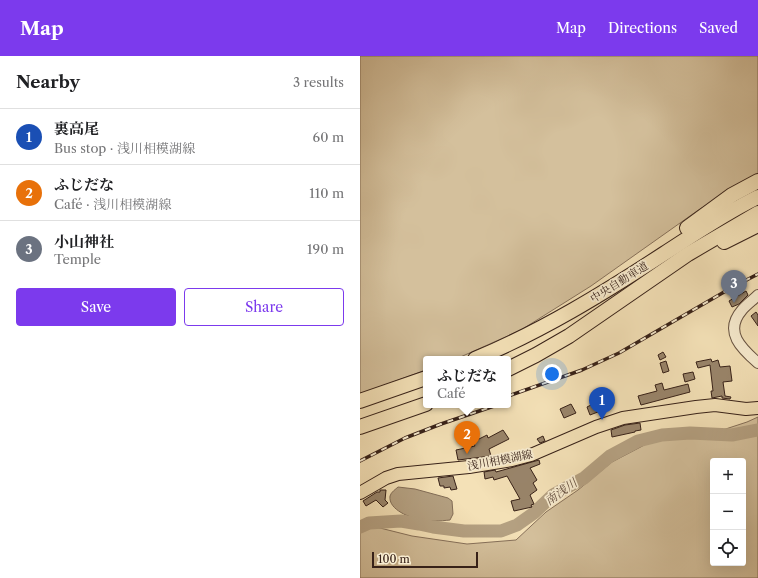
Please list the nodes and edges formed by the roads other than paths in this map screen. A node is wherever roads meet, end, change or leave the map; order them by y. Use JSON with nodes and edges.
{"nodes":[{"id":1,"x":758,"y":181,"type":"edge"},
{"id":2,"x":758,"y":196,"type":"edge"},
{"id":3,"x":758,"y":213,"type":"edge"},
{"id":4,"x":758,"y":225,"type":"edge"},
{"id":5,"x":758,"y":295,"type":"edge"},
{"id":6,"x":598,"y":316,"type":"junction"},
{"id":7,"x":561,"y":318,"type":"junction"},
{"id":8,"x":482,"y":356,"type":"edge"},
{"id":9,"x":758,"y":363,"type":"edge"},
{"id":10,"x":511,"y":368,"type":"edge"},
{"id":11,"x":423,"y":379,"type":"edge"},
{"id":12,"x":360,"y":400,"type":"edge"},
{"id":13,"x":423,"y":405,"type":"edge"},
{"id":14,"x":758,"y":408,"type":"edge"},
{"id":15,"x":360,"y":427,"type":"edge"},
{"id":16,"x":360,"y":493,"type":"edge"}],
"edges":[{"from":1,"to":7,"type":"highway"},
{"from":2,"to":7,"type":"highway","name":"中央自動車道"},
{"from":3,"to":6,"type":"highway","name":"中央自動車道"},
{"from":4,"to":6,"type":"highway"},
{"from":5,"to":9,"type":"street"},
{"from":6,"to":10,"type":"highway","name":"中央自動車道"},
{"from":7,"to":8,"type":"highway","name":"中央自動車道"},
{"from":11,"to":12,"type":"highway"},
{"from":13,"to":15,"type":"highway"},
{"from":14,"to":16,"type":"main road","name":"浅川相模湖線"}]}
